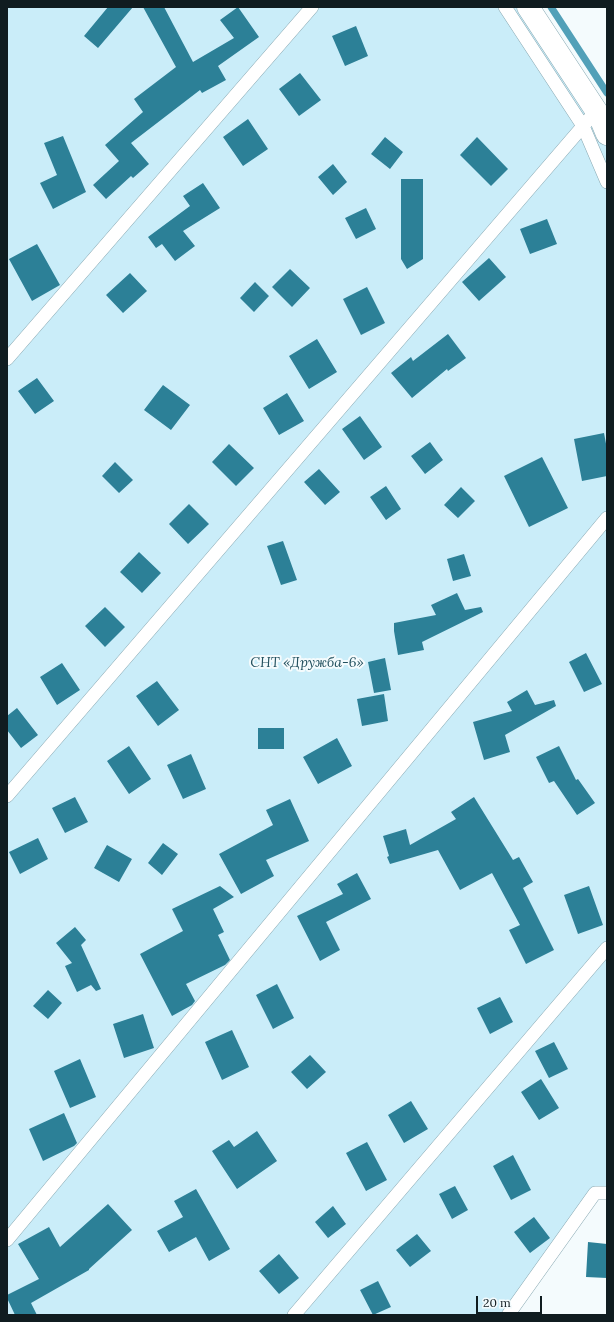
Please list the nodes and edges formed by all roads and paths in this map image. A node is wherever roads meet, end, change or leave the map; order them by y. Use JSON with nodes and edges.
{"nodes":[{"id":1,"x":312,"y":7,"type":"edge"},
{"id":2,"x":505,"y":7,"type":"edge"},
{"id":3,"x":528,"y":7,"type":"edge"},
{"id":4,"x":589,"y":118,"type":"junction"},
{"id":5,"x":607,"y":134,"type":"edge"},
{"id":6,"x":607,"y":182,"type":"edge"},
{"id":7,"x":7,"y":359,"type":"edge"},
{"id":8,"x":607,"y":518,"type":"edge"},
{"id":9,"x":7,"y":796,"type":"edge"},
{"id":10,"x":607,"y":948,"type":"edge"},
{"id":11,"x":607,"y":1193,"type":"edge"},
{"id":12,"x":7,"y":1240,"type":"edge"},
{"id":13,"x":294,"y":1315,"type":"edge"},
{"id":14,"x":508,"y":1315,"type":"edge"}],
"edges":[{"from":1,"to":7,"type":"lane"},
{"from":2,"to":4,"type":"lane"},
{"from":3,"to":4,"type":"street"},
{"from":4,"to":5,"type":"street"},
{"from":4,"to":6,"type":"lane"},
{"from":4,"to":9,"type":"lane"},
{"from":8,"to":12,"type":"lane"},
{"from":10,"to":13,"type":"lane"},
{"from":11,"to":14,"type":"lane"}]}
